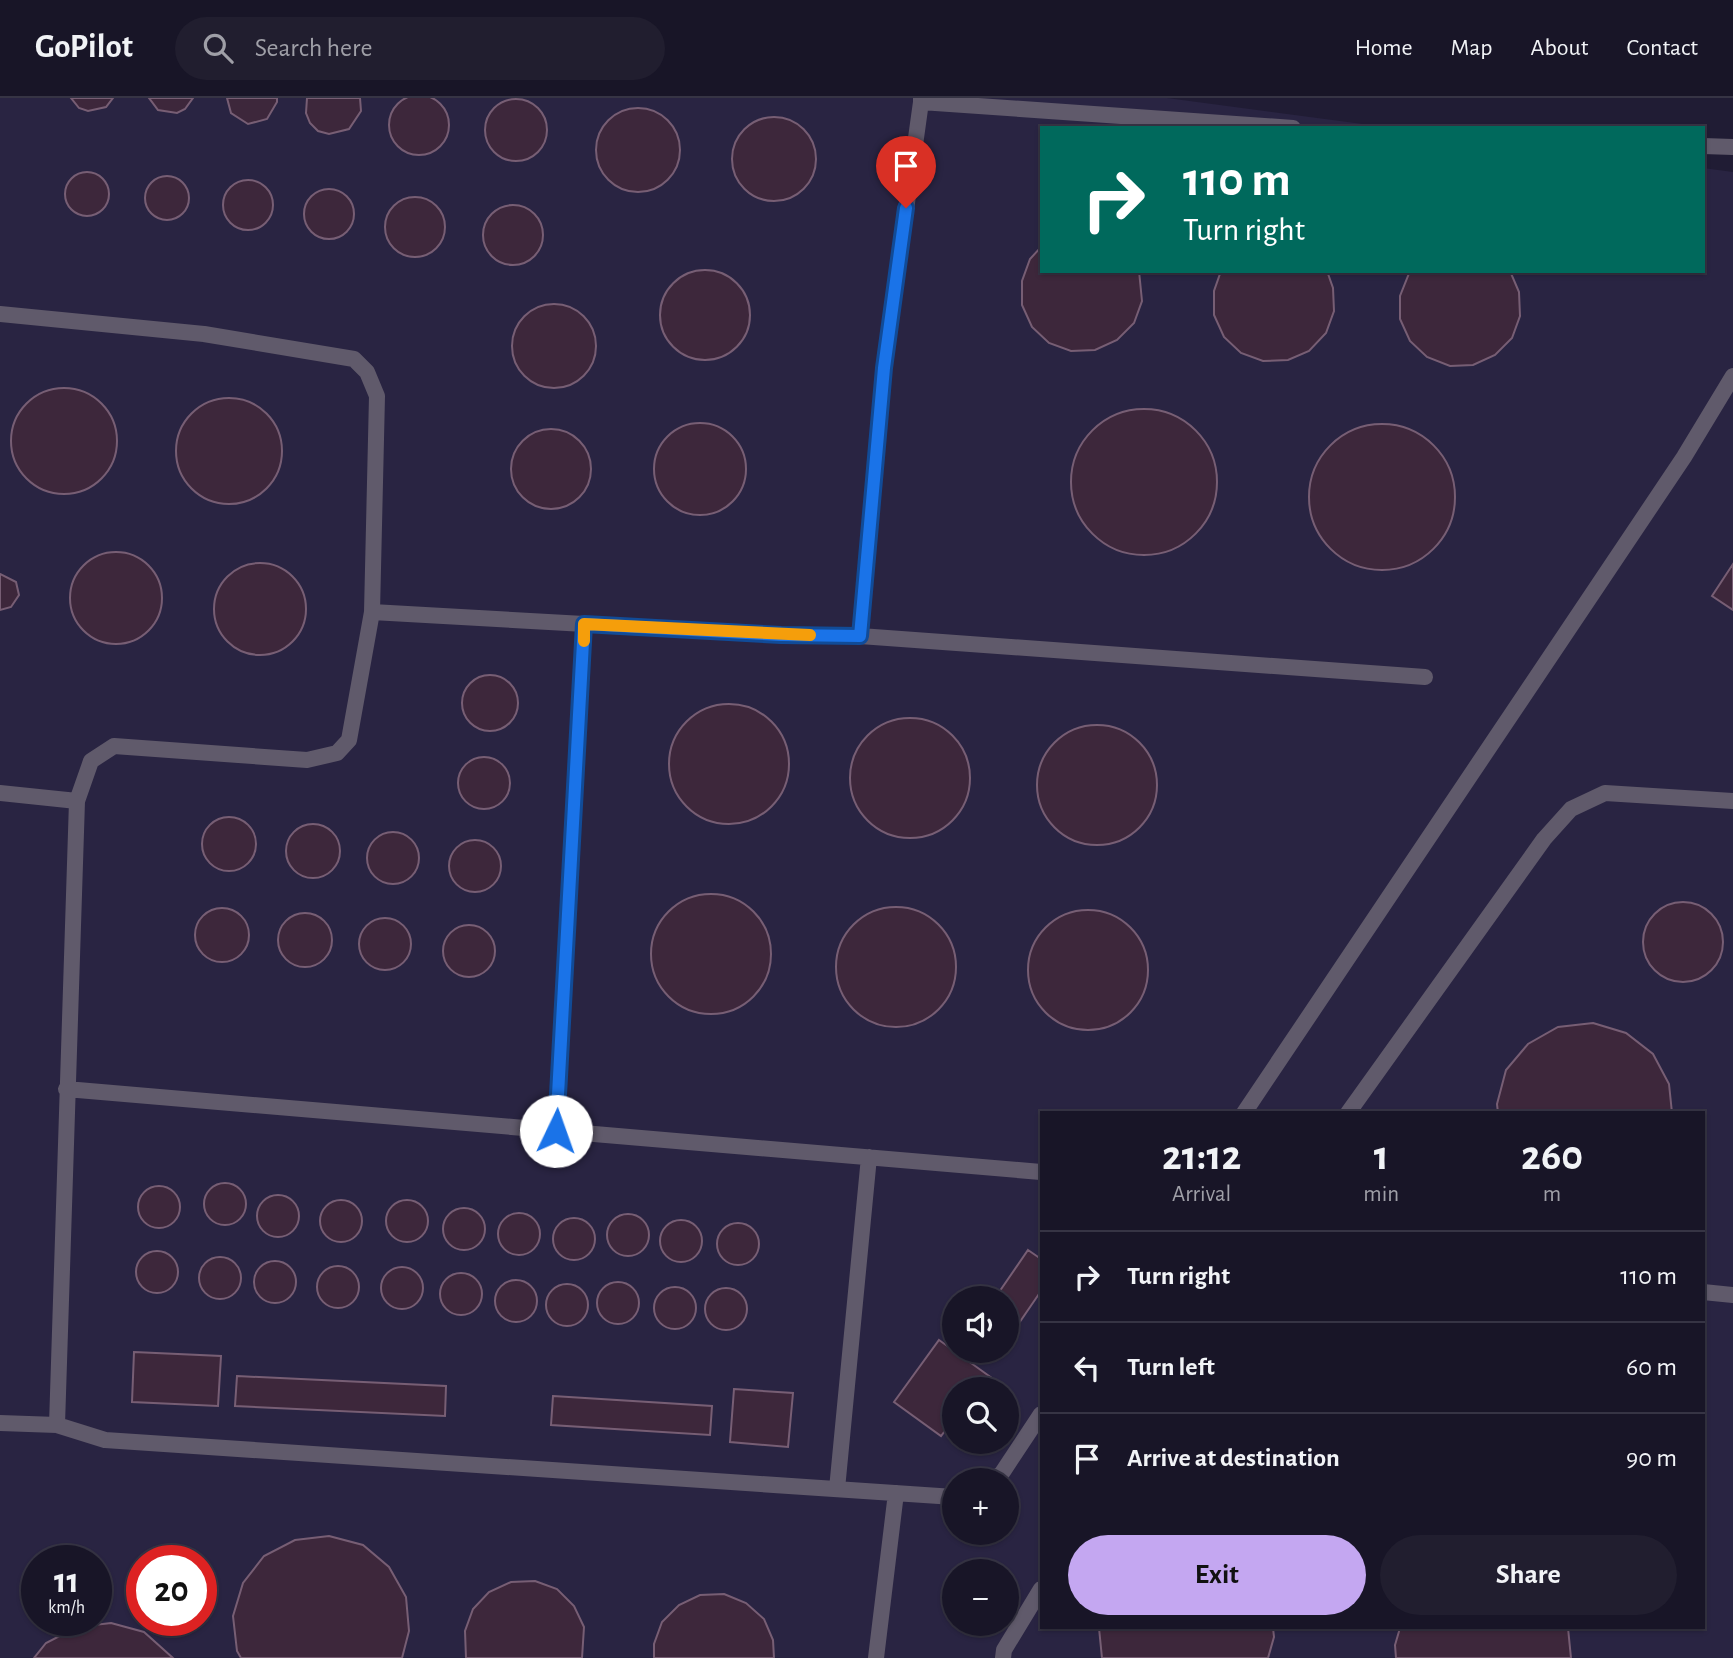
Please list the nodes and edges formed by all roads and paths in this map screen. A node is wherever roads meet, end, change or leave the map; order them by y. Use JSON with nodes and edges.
{"nodes":[{"id":1,"x":921,"y":100,"type":"edge"},
{"id":2,"x":1266,"y":126,"type":"edge"},
{"id":3,"x":1705,"y":146,"type":"edge"},
{"id":4,"x":1733,"y":148,"type":"edge"},
{"id":5,"x":0,"y":314,"type":"edge"},
{"id":6,"x":1733,"y":376,"type":"edge"},
{"id":7,"x":372,"y":612,"type":"junction"},
{"id":8,"x":584,"y":624,"type":"junction"},
{"id":9,"x":860,"y":636,"type":"junction"},
{"id":10,"x":1425,"y":677,"type":"dead end"},
{"id":11,"x":0,"y":793,"type":"edge"},
{"id":12,"x":77,"y":801,"type":"junction"},
{"id":13,"x":1733,"y":801,"type":"edge"},
{"id":14,"x":66,"y":1089,"type":"junction"},
{"id":15,"x":1245,"y":1111,"type":"edge"},
{"id":16,"x":1349,"y":1111,"type":"edge"},
{"id":17,"x":556,"y":1131,"type":"junction"},
{"id":18,"x":869,"y":1157,"type":"junction"},
{"id":19,"x":1040,"y":1172,"type":"edge"},
{"id":20,"x":1705,"y":1292,"type":"edge"},
{"id":21,"x":1733,"y":1295,"type":"edge"},
{"id":22,"x":1040,"y":1416,"type":"edge"},
{"id":23,"x":0,"y":1423,"type":"edge"},
{"id":24,"x":57,"y":1425,"type":"junction"},
{"id":25,"x":1005,"y":1468,"type":"edge"},
{"id":26,"x":837,"y":1489,"type":"junction"},
{"id":27,"x":896,"y":1493,"type":"junction"},
{"id":28,"x":942,"y":1496,"type":"edge"},
{"id":29,"x":1040,"y":1591,"type":"edge"},
{"id":30,"x":876,"y":1658,"type":"edge"},
{"id":31,"x":1003,"y":1658,"type":"edge"}],
"edges":[{"from":1,"to":2,"type":"lane"},
{"from":1,"to":9,"type":"lane"},
{"from":3,"to":4,"type":"lane"},
{"from":5,"to":7,"type":"lane"},
{"from":6,"to":15,"type":"lane"},
{"from":7,"to":8,"type":"lane"},
{"from":7,"to":12,"type":"lane"},
{"from":8,"to":9,"type":"lane"},
{"from":8,"to":17,"type":"lane"},
{"from":9,"to":10,"type":"lane"},
{"from":11,"to":12,"type":"lane"},
{"from":12,"to":14,"type":"lane"},
{"from":13,"to":16,"type":"lane"},
{"from":14,"to":17,"type":"lane"},
{"from":14,"to":24,"type":"lane"},
{"from":17,"to":18,"type":"lane"},
{"from":18,"to":19,"type":"lane"},
{"from":18,"to":26,"type":"lane"},
{"from":20,"to":21,"type":"lane"},
{"from":22,"to":25,"type":"lane"},
{"from":23,"to":24,"type":"lane"},
{"from":24,"to":26,"type":"lane"},
{"from":26,"to":27,"type":"lane"},
{"from":27,"to":28,"type":"lane"},
{"from":27,"to":30,"type":"lane"},
{"from":29,"to":31,"type":"lane"}]}
